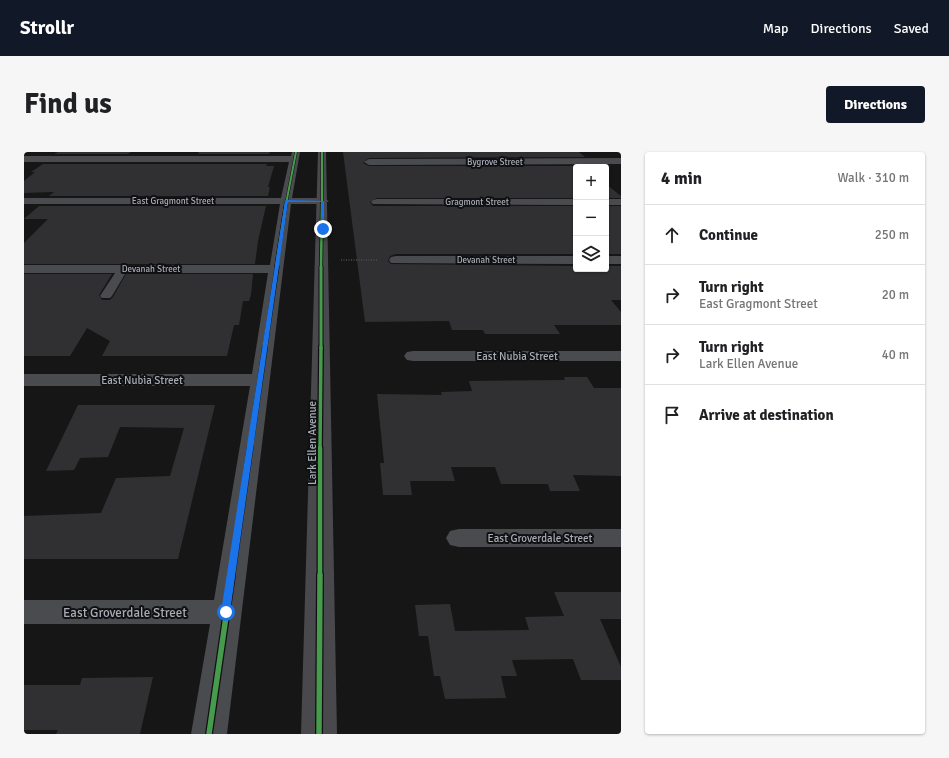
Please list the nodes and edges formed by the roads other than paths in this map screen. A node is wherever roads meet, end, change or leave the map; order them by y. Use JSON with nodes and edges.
{"nodes":[{"id":1,"x":322,"y":152,"type":"edge"},
{"id":2,"x":295,"y":156,"type":"edge"},
{"id":3,"x":24,"y":159,"type":"edge"},
{"id":4,"x":369,"y":162,"type":"dead end"},
{"id":5,"x":621,"y":162,"type":"edge"},
{"id":6,"x":24,"y":201,"type":"edge"},
{"id":7,"x":286,"y":201,"type":"junction"},
{"id":8,"x":323,"y":201,"type":"junction"},
{"id":9,"x":377,"y":202,"type":"dead end"},
{"id":10,"x":573,"y":202,"type":"edge"},
{"id":11,"x":609,"y":202,"type":"edge"},
{"id":12,"x":621,"y":202,"type":"edge"},
{"id":13,"x":396,"y":260,"type":"road end"},
{"id":14,"x":573,"y":260,"type":"edge"},
{"id":15,"x":609,"y":260,"type":"edge"},
{"id":16,"x":621,"y":260,"type":"edge"},
{"id":17,"x":24,"y":269,"type":"edge"},
{"id":18,"x":123,"y":269,"type":"junction"},
{"id":19,"x":277,"y":269,"type":"junction"},
{"id":20,"x":106,"y":296,"type":"dead end"},
{"id":21,"x":413,"y":356,"type":"dead end"},
{"id":22,"x":621,"y":356,"type":"edge"},
{"id":23,"x":24,"y":380,"type":"edge"},
{"id":24,"x":261,"y":380,"type":"junction"},
{"id":25,"x":459,"y":538,"type":"dead end"},
{"id":26,"x":621,"y":538,"type":"edge"},
{"id":27,"x":24,"y":612,"type":"edge"},
{"id":28,"x":226,"y":612,"type":"junction"},
{"id":29,"x":209,"y":734,"type":"edge"},
{"id":30,"x":319,"y":734,"type":"edge"}],
"edges":[{"from":1,"to":8,"type":"street","name":"Lark Ellen Avenue"},
{"from":2,"to":3,"type":"street"},
{"from":2,"to":7,"type":"street"},
{"from":4,"to":5,"type":"street","name":"Bygrove Street"},
{"from":6,"to":7,"type":"street","name":"East Gragmont Street"},
{"from":7,"to":8,"type":"street","name":"East Gragmont Street"},
{"from":7,"to":19,"type":"street"},
{"from":8,"to":30,"type":"street","name":"Lark Ellen Avenue"},
{"from":9,"to":10,"type":"street","name":"Gragmont Street"},
{"from":11,"to":12,"type":"street"},
{"from":13,"to":14,"type":"street","name":"Devanah Street"},
{"from":15,"to":16,"type":"street"},
{"from":17,"to":18,"type":"street","name":"Devanah Street"},
{"from":18,"to":19,"type":"street","name":"Devanah Street"},
{"from":18,"to":20,"type":"lane"},
{"from":19,"to":24,"type":"street"},
{"from":21,"to":22,"type":"street","name":"East Nubia Street"},
{"from":23,"to":24,"type":"street","name":"East Nubia Street"},
{"from":24,"to":28,"type":"street"},
{"from":25,"to":26,"type":"street","name":"East Groverdale Street"},
{"from":27,"to":28,"type":"street","name":"East Groverdale Street"},
{"from":28,"to":29,"type":"street"}]}
